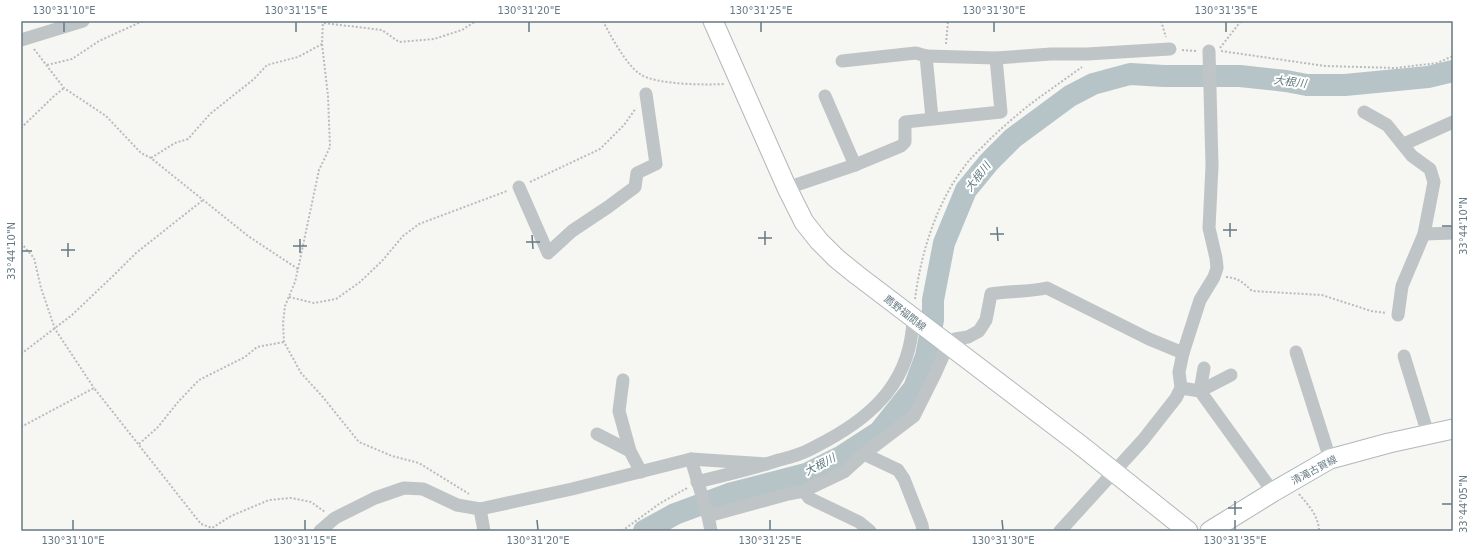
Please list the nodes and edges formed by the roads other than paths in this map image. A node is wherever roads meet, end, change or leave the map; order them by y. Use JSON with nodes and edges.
{"nodes":[{"id":1,"x":83,"y":21,"type":"edge"},
{"id":2,"x":713,"y":21,"type":"edge"},
{"id":3,"x":23,"y":39,"type":"edge"},
{"id":4,"x":1170,"y":49,"type":"dead end"},
{"id":5,"x":1214,"y":51,"type":"road end"},
{"id":6,"x":926,"y":56,"type":"junction"},
{"id":7,"x":996,"y":58,"type":"junction"},
{"id":8,"x":842,"y":60,"type":"dead end"},
{"id":9,"x":646,"y":94,"type":"road end"},
{"id":10,"x":825,"y":96,"type":"dead end"},
{"id":11,"x":1364,"y":112,"type":"dead end"},
{"id":12,"x":932,"y":118,"type":"junction"},
{"id":13,"x":1453,"y":122,"type":"edge"},
{"id":14,"x":1404,"y":144,"type":"junction"},
{"id":15,"x":855,"y":165,"type":"junction"},
{"id":16,"x":519,"y":187,"type":"road end"},
{"id":17,"x":787,"y":188,"type":"junction"},
{"id":18,"x":1453,"y":233,"type":"edge"},
{"id":19,"x":1424,"y":234,"type":"junction"},
{"id":20,"x":1398,"y":315,"type":"road end"},
{"id":21,"x":913,"y":319,"type":"junction"},
{"id":22,"x":944,"y":342,"type":"junction"},
{"id":23,"x":1296,"y":352,"type":"dead end"},
{"id":24,"x":1183,"y":353,"type":"junction"},
{"id":25,"x":1404,"y":356,"type":"dead end"},
{"id":26,"x":1204,"y":368,"type":"dead end"},
{"id":27,"x":1231,"y":375,"type":"dead end"},
{"id":28,"x":623,"y":380,"type":"dead end"},
{"id":29,"x":1181,"y":388,"type":"junction"},
{"id":30,"x":1200,"y":391,"type":"junction"},
{"id":31,"x":1453,"y":429,"type":"edge"},
{"id":32,"x":596,"y":434,"type":"dead end"},
{"id":33,"x":1428,"y":434,"type":"junction"},
{"id":34,"x":630,"y":451,"type":"junction"},
{"id":35,"x":864,"y":454,"type":"junction"},
{"id":36,"x":690,"y":459,"type":"junction"},
{"id":37,"x":1330,"y":460,"type":"junction"},
{"id":38,"x":766,"y":464,"type":"junction"},
{"id":39,"x":640,"y":472,"type":"junction"},
{"id":40,"x":1114,"y":473,"type":"junction"},
{"id":41,"x":697,"y":482,"type":"junction"},
{"id":42,"x":804,"y":491,"type":"junction"},
{"id":43,"x":1273,"y":492,"type":"junction"},
{"id":44,"x":480,"y":509,"type":"junction"},
{"id":45,"x":708,"y":516,"type":"junction"},
{"id":46,"x":320,"y":531,"type":"edge"},
{"id":47,"x":484,"y":531,"type":"edge"},
{"id":48,"x":711,"y":531,"type":"edge"},
{"id":49,"x":870,"y":531,"type":"edge"},
{"id":50,"x":923,"y":531,"type":"edge"},
{"id":51,"x":1060,"y":531,"type":"edge"},
{"id":52,"x":1188,"y":531,"type":"edge"},
{"id":53,"x":1210,"y":531,"type":"edge"}],
"edges":[{"from":1,"to":3,"type":"street"},
{"from":2,"to":17,"type":"main road","name":"薦野福間線"},
{"from":4,"to":7,"type":"street"},
{"from":5,"to":24,"type":"street"},
{"from":6,"to":7,"type":"street"},
{"from":6,"to":8,"type":"street"},
{"from":6,"to":12,"type":"street"},
{"from":7,"to":12,"type":"street"},
{"from":9,"to":16,"type":"street"},
{"from":10,"to":15,"type":"street"},
{"from":11,"to":14,"type":"street"},
{"from":12,"to":15,"type":"street"},
{"from":13,"to":14,"type":"street"},
{"from":14,"to":19,"type":"street"},
{"from":15,"to":17,"type":"street"},
{"from":17,"to":21,"type":"main road","name":"薦野福間線"},
{"from":18,"to":19,"type":"street"},
{"from":19,"to":20,"type":"street"},
{"from":21,"to":22,"type":"main road","name":"薦野福間線"},
{"from":21,"to":38,"type":"street"},
{"from":22,"to":24,"type":"street"},
{"from":22,"to":35,"type":"street"},
{"from":22,"to":40,"type":"main road","name":"薦野福間線"},
{"from":23,"to":37,"type":"street"},
{"from":24,"to":29,"type":"street"},
{"from":25,"to":33,"type":"street"},
{"from":26,"to":30,"type":"street"},
{"from":27,"to":30,"type":"street"},
{"from":28,"to":34,"type":"street"},
{"from":29,"to":30,"type":"street"},
{"from":29,"to":40,"type":"street"},
{"from":30,"to":43,"type":"street"},
{"from":31,"to":33,"type":"main road","name":"清滝古賀線"},
{"from":32,"to":34,"type":"street"},
{"from":33,"to":37,"type":"main road","name":"清滝古賀線"},
{"from":34,"to":39,"type":"street"},
{"from":35,"to":42,"type":"street"},
{"from":35,"to":50,"type":"street"},
{"from":36,"to":38,"type":"street"},
{"from":36,"to":39,"type":"street"},
{"from":36,"to":41,"type":"street"},
{"from":37,"to":43,"type":"main road","name":"清滝古賀線"},
{"from":38,"to":41,"type":"street"},
{"from":39,"to":44,"type":"street"},
{"from":40,"to":51,"type":"street"},
{"from":40,"to":52,"type":"main road","name":"薦野福間線"},
{"from":41,"to":45,"type":"street"},
{"from":42,"to":45,"type":"street"},
{"from":42,"to":49,"type":"street"},
{"from":43,"to":53,"type":"main road","name":"清滝古賀線"},
{"from":44,"to":46,"type":"street"},
{"from":44,"to":47,"type":"street"},
{"from":45,"to":48,"type":"street"}]}
